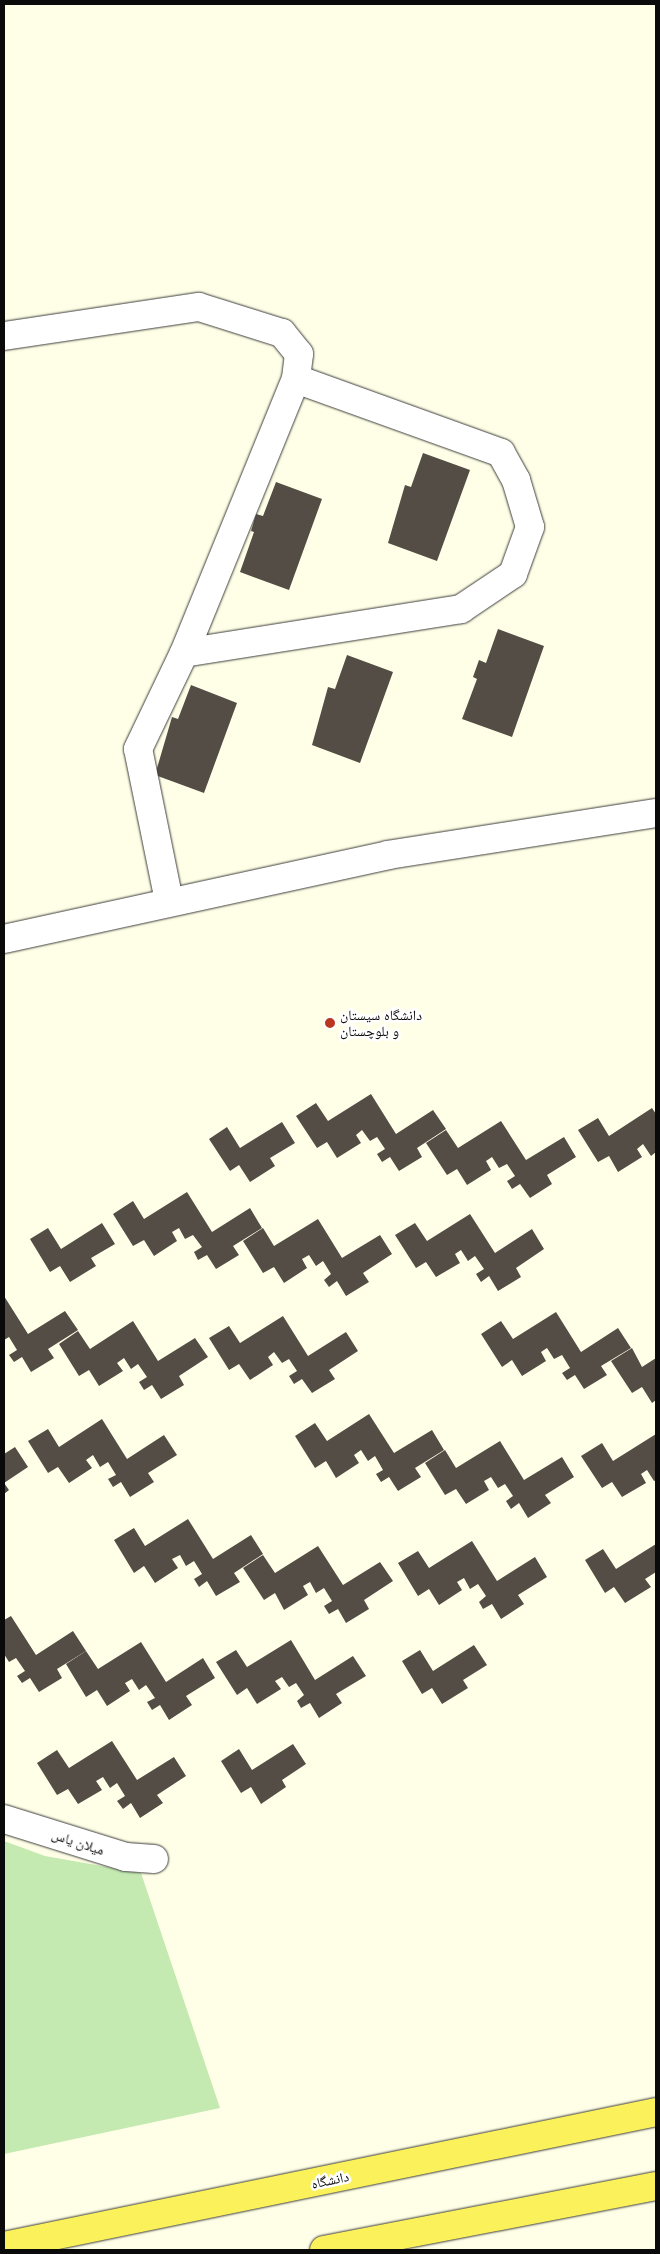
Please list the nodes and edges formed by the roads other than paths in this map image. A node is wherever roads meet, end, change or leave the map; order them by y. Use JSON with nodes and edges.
{"nodes":[{"id":1,"x":4,"y":336,"type":"edge"},
{"id":2,"x":296,"y":380,"type":"junction"},
{"id":3,"x":184,"y":654,"type":"junction"},
{"id":4,"x":656,"y":813,"type":"edge"},
{"id":5,"x":169,"y":901,"type":"junction"},
{"id":6,"x":4,"y":939,"type":"edge"},
{"id":7,"x":4,"y":1819,"type":"edge"},
{"id":8,"x":154,"y":1859,"type":"dead end"},
{"id":9,"x":656,"y":2112,"type":"edge"},
{"id":10,"x":656,"y":2186,"type":"edge"},
{"id":11,"x":4,"y":2246,"type":"edge"},
{"id":12,"x":324,"y":2250,"type":"edge"}],
"edges":[{"from":1,"to":2,"type":"street"},
{"from":2,"to":3,"type":"street"},
{"from":2,"to":3,"type":"street"},
{"from":3,"to":5,"type":"street"},
{"from":4,"to":5,"type":"street"},
{"from":5,"to":6,"type":"street"},
{"from":7,"to":8,"type":"street","name":"میلان یاس"},
{"from":9,"to":11,"type":"main road","name":"دانشگاه"},
{"from":10,"to":12,"type":"main road"}]}
